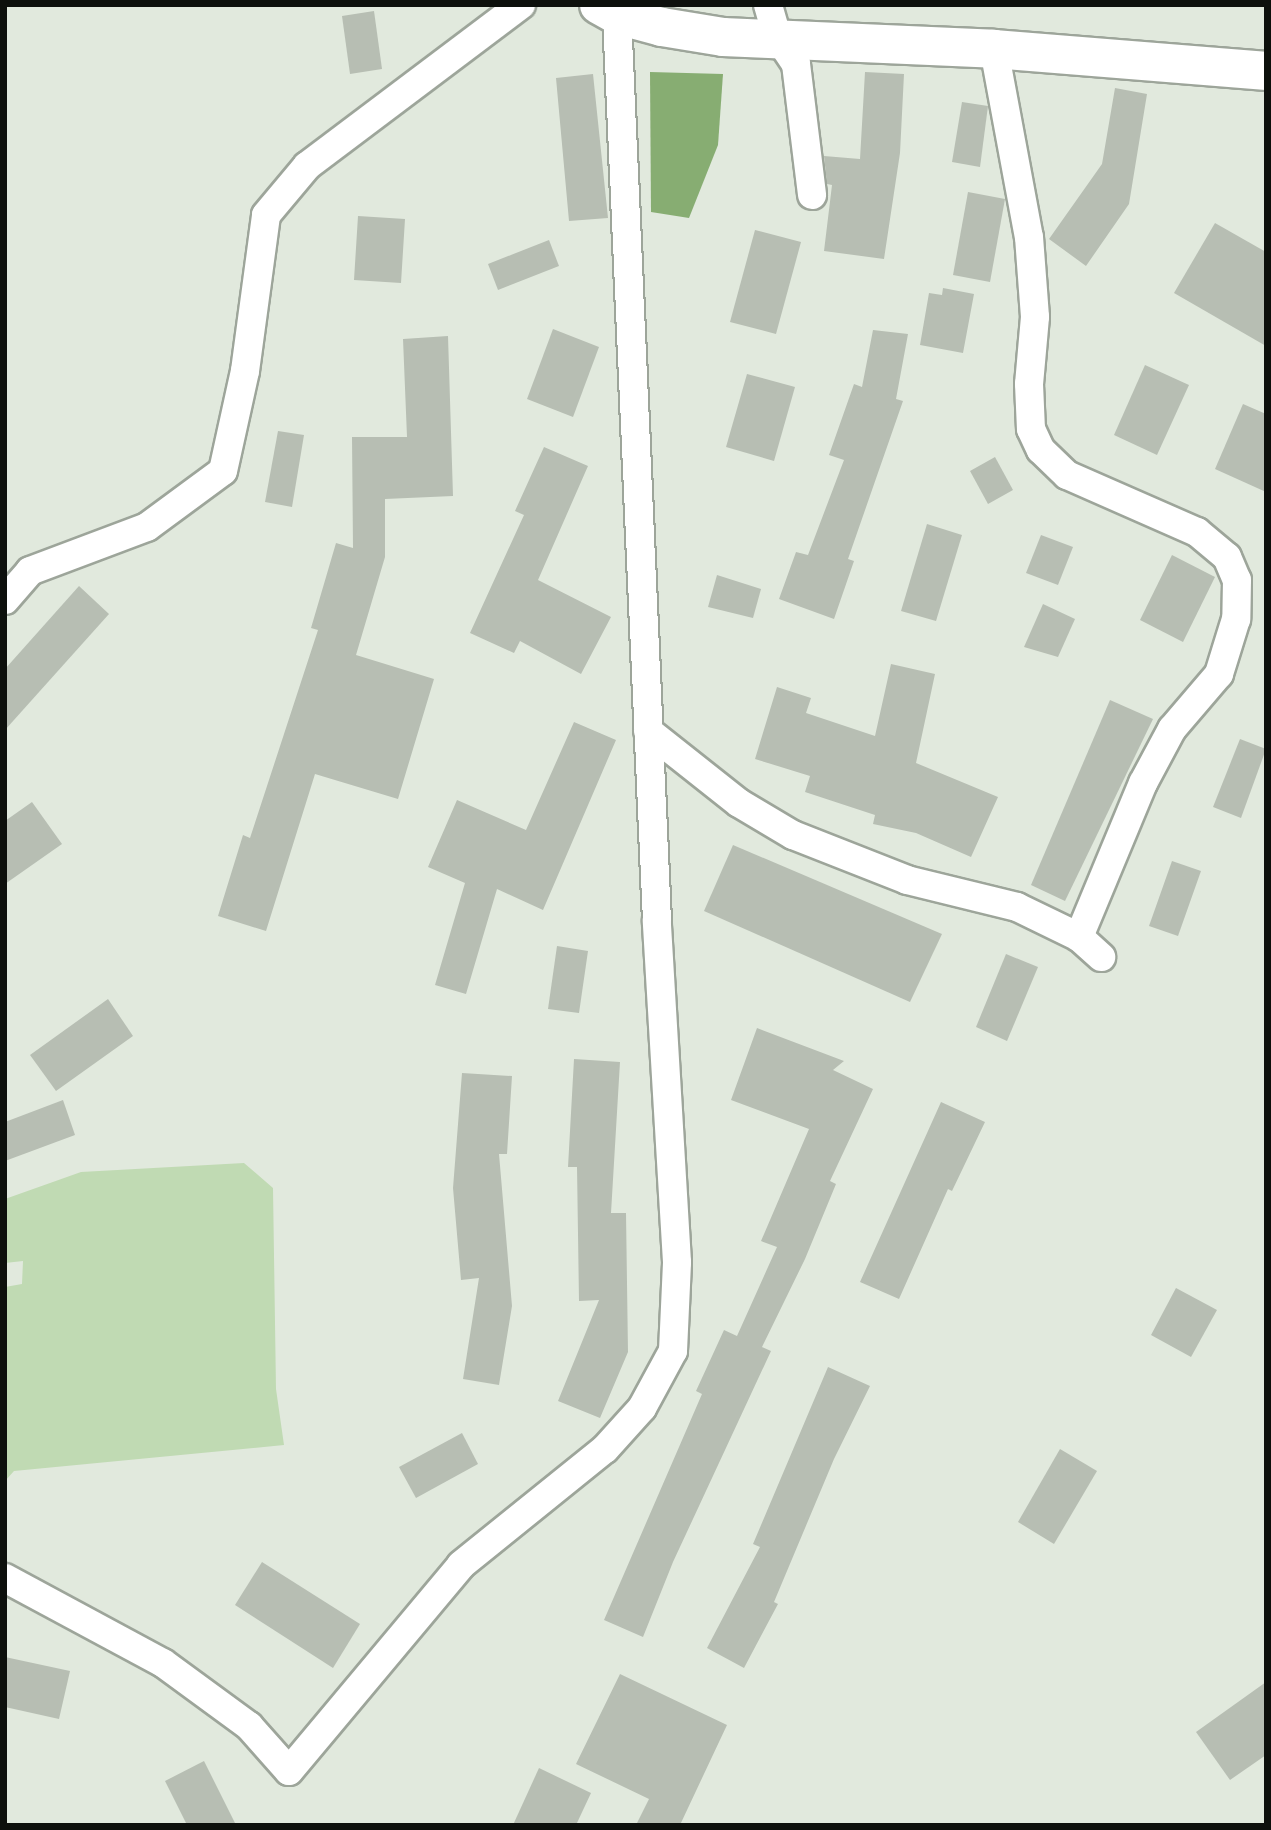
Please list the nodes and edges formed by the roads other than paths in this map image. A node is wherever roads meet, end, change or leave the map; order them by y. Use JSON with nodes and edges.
{"nodes":[{"id":1,"x":522,"y":5,"type":"edge"},
{"id":2,"x":608,"y":10,"type":"edge"},
{"id":3,"x":773,"y":21,"type":"edge"},
{"id":4,"x":994,"y":49,"type":"junction"},
{"id":5,"x":1266,"y":71,"type":"edge"},
{"id":6,"x":812,"y":195,"type":"dead end"},
{"id":7,"x":5,"y":600,"type":"edge"},
{"id":8,"x":648,"y":731,"type":"junction"},
{"id":9,"x":1079,"y":937,"type":"junction"},
{"id":10,"x":1101,"y":957,"type":"dead end"},
{"id":11,"x":5,"y":1578,"type":"edge"}],
"edges":[{"from":1,"to":7,"type":"street"},
{"from":2,"to":3,"type":"street"},
{"from":2,"to":8,"type":"street"},
{"from":3,"to":4,"type":"street"},
{"from":3,"to":6,"type":"street"},
{"from":4,"to":5,"type":"street"},
{"from":4,"to":9,"type":"street"},
{"from":8,"to":9,"type":"street"},
{"from":8,"to":11,"type":"street"},
{"from":9,"to":10,"type":"street"}]}
